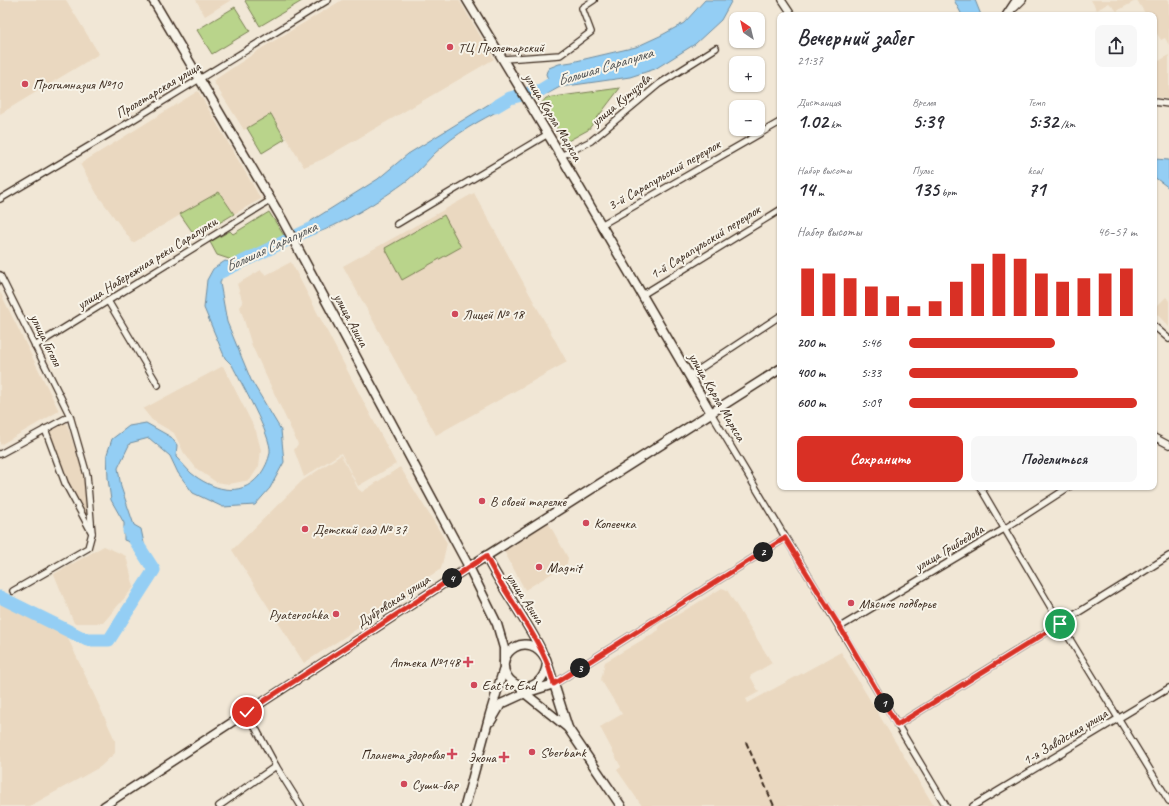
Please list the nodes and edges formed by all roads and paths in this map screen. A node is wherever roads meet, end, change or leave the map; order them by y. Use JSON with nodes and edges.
{"nodes":[{"id":1,"x":153,"y":0,"type":"edge"},
{"id":2,"x":328,"y":0,"type":"edge"},
{"id":3,"x":467,"y":0,"type":"edge"},
{"id":4,"x":594,"y":0,"type":"edge"},
{"id":5,"x":782,"y":0,"type":"edge"},
{"id":6,"x":1017,"y":0,"type":"edge"},
{"id":7,"x":1023,"y":0,"type":"edge"},
{"id":8,"x":790,"y":12,"type":"edge"},
{"id":9,"x":1010,"y":12,"type":"edge"},
{"id":10,"x":1011,"y":12,"type":"edge"},
{"id":11,"x":716,"y":48,"type":"dead end"},
{"id":12,"x":504,"y":60,"type":"junction"},
{"id":13,"x":200,"y":79,"type":"junction"},
{"id":14,"x":1157,"y":102,"type":"edge"},
{"id":15,"x":1169,"y":104,"type":"edge"},
{"id":16,"x":777,"y":124,"type":"edge"},
{"id":17,"x":548,"y":134,"type":"junction"},
{"id":18,"x":561,"y":156,"type":"junction"},
{"id":19,"x":0,"y":199,"type":"edge"},
{"id":20,"x":271,"y":200,"type":"junction"},
{"id":21,"x":777,"y":212,"type":"edge"},
{"id":22,"x":397,"y":224,"type":"dead end"},
{"id":23,"x":601,"y":225,"type":"junction"},
{"id":24,"x":0,"y":275,"type":"edge"},
{"id":25,"x":642,"y":295,"type":"junction"},
{"id":26,"x":108,"y":300,"type":"junction"},
{"id":27,"x":777,"y":318,"type":"edge"},
{"id":28,"x":1157,"y":329,"type":"edge"},
{"id":29,"x":1169,"y":339,"type":"edge"},
{"id":30,"x":35,"y":346,"type":"junction"},
{"id":31,"x":777,"y":371,"type":"edge"},
{"id":32,"x":689,"y":376,"type":"junction"},
{"id":33,"x":158,"y":385,"type":"dead end"},
{"id":34,"x":711,"y":413,"type":"junction"},
{"id":35,"x":70,"y":416,"type":"junction"},
{"id":36,"x":45,"y":429,"type":"junction"},
{"id":37,"x":1157,"y":438,"type":"edge"},
{"id":38,"x":1169,"y":444,"type":"edge"},
{"id":39,"x":0,"y":454,"type":"edge"},
{"id":40,"x":982,"y":490,"type":"edge"},
{"id":41,"x":1064,"y":490,"type":"edge"},
{"id":42,"x":1004,"y":529,"type":"junction"},
{"id":43,"x":92,"y":533,"type":"junction"},
{"id":44,"x":785,"y":538,"type":"junction"},
{"id":45,"x":486,"y":556,"type":"junction"},
{"id":46,"x":1169,"y":556,"type":"edge"},
{"id":47,"x":469,"y":567,"type":"junction"},
{"id":48,"x":13,"y":591,"type":"dead end"},
{"id":49,"x":1060,"y":624,"type":"junction"},
{"id":50,"x":840,"y":627,"type":"junction"},
{"id":51,"x":542,"y":653,"type":"junction"},
{"id":52,"x":547,"y":664,"type":"junction"},
{"id":53,"x":504,"y":665,"type":"junction"},
{"id":54,"x":513,"y":683,"type":"junction"},
{"id":55,"x":554,"y":684,"type":"junction"},
{"id":56,"x":1169,"y":688,"type":"edge"},
{"id":57,"x":525,"y":693,"type":"junction"},
{"id":58,"x":247,"y":712,"type":"junction"},
{"id":59,"x":1119,"y":719,"type":"junction"},
{"id":60,"x":897,"y":725,"type":"junction"},
{"id":61,"x":568,"y":728,"type":"junction"},
{"id":62,"x":480,"y":750,"type":"junction"},
{"id":63,"x":276,"y":766,"type":"junction"},
{"id":64,"x":1169,"y":801,"type":"edge"},
{"id":65,"x":104,"y":806,"type":"edge"},
{"id":66,"x":219,"y":806,"type":"edge"},
{"id":67,"x":301,"y":806,"type":"edge"},
{"id":68,"x":465,"y":806,"type":"edge"},
{"id":69,"x":621,"y":806,"type":"edge"},
{"id":70,"x":946,"y":806,"type":"edge"},
{"id":71,"x":973,"y":806,"type":"edge"}],
"edges":[{"from":1,"to":13,"type":"main road","name":"улица Азина"},
{"from":2,"to":13,"type":"street","name":"Пролетарская улица"},
{"from":3,"to":12,"type":"main road","name":"улица Карла Маркса"},
{"from":4,"to":12,"type":"street"},
{"from":5,"to":8,"type":"street"},
{"from":6,"to":9,"type":"main road"},
{"from":7,"to":10,"type":"street"},
{"from":11,"to":18,"type":"street","name":"улица Кутузова"},
{"from":12,"to":17,"type":"main road","name":"улица Карла Маркса"},
{"from":13,"to":19,"type":"street","name":"Пролетарская улица"},
{"from":13,"to":20,"type":"main road","name":"улица Азина"},
{"from":14,"to":15,"type":"street"},
{"from":16,"to":23,"type":"street","name":"3-й Сарапульский переулок"},
{"from":17,"to":18,"type":"main road","name":"улица Карла Маркса"},
{"from":17,"to":22,"type":"street"},
{"from":18,"to":23,"type":"main road","name":"улица Карла Маркса"},
{"from":20,"to":26,"type":"street","name":"улица Набережная реки Сарапулки"},
{"from":20,"to":47,"type":"main road","name":"улица Азина"},
{"from":21,"to":25,"type":"street","name":"1-й Сарапульский переулок"},
{"from":23,"to":25,"type":"main road","name":"улица Карла Маркса"},
{"from":24,"to":30,"type":"street","name":"улица Гоголя"},
{"from":25,"to":32,"type":"main road","name":"улица Карла Маркса"},
{"from":26,"to":30,"type":"street","name":"улица Набережная реки Сарапулки"},
{"from":26,"to":33,"type":"street"},
{"from":27,"to":32,"type":"street"},
{"from":28,"to":29,"type":"street"},
{"from":30,"to":35,"type":"street","name":"улица Гоголя"},
{"from":31,"to":34,"type":"main road","name":"Дубровская улица"},
{"from":32,"to":34,"type":"main road","name":"улица Карла Маркса"},
{"from":34,"to":44,"type":"street","name":"улица Карла Маркса"},
{"from":34,"to":45,"type":"main road","name":"Дубровская улица"},
{"from":35,"to":36,"type":"street"},
{"from":35,"to":43,"type":"street","name":"улица Гоголя"},
{"from":36,"to":39,"type":"street"},
{"from":36,"to":43,"type":"street"},
{"from":37,"to":38,"type":"street"},
{"from":40,"to":42,"type":"street"},
{"from":41,"to":42,"type":"street","name":"улица Грибоедова"},
{"from":42,"to":49,"type":"street"},
{"from":42,"to":50,"type":"street","name":"улица Грибоедова"},
{"from":43,"to":48,"type":"street"},
{"from":44,"to":50,"type":"street","name":"улица Карла Маркса"},
{"from":44,"to":55,"type":"street"},
{"from":45,"to":47,"type":"main road","name":"Дубровская улица"},
{"from":45,"to":51,"type":"main road","name":"улица Азина"},
{"from":46,"to":49,"type":"street"},
{"from":47,"to":53,"type":"main road","name":"улица Азина"},
{"from":47,"to":58,"type":"street","name":"Дубровская улица"},
{"from":49,"to":59,"type":"street"},
{"from":49,"to":60,"type":"street"},
{"from":50,"to":60,"type":"street","name":"улица Карла Маркса"},
{"from":51,"to":52,"type":"main road"},
{"from":51,"to":53,"type":"main road"},
{"from":52,"to":54,"type":"main road"},
{"from":52,"to":55,"type":"main road"},
{"from":53,"to":54,"type":"main road"},
{"from":53,"to":62,"type":"main road"},
{"from":54,"to":57,"type":"main road"},
{"from":55,"to":57,"type":"main road"},
{"from":55,"to":61,"type":"main road"},
{"from":56,"to":59,"type":"street","name":"1-я Заводская улица"},
{"from":57,"to":61,"type":"main road"},
{"from":57,"to":62,"type":"main road"},
{"from":58,"to":63,"type":"street"},
{"from":58,"to":65,"type":"street","name":"Дубровская улица"},
{"from":59,"to":64,"type":"street"},
{"from":59,"to":71,"type":"street","name":"1-я Заводская улица"},
{"from":60,"to":70,"type":"street","name":"улица Карла Маркса"},
{"from":61,"to":69,"type":"main road"},
{"from":62,"to":68,"type":"main road"},
{"from":63,"to":66,"type":"street"},
{"from":63,"to":67,"type":"street"}]}
